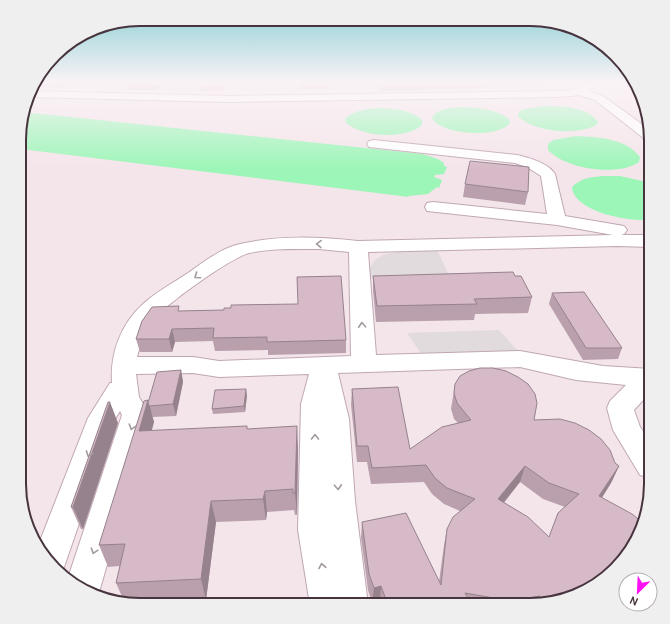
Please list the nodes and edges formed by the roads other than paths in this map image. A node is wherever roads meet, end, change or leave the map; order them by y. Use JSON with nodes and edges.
{"nodes":[{"id":1,"x":616,"y":111,"type":"edge"},
{"id":2,"x":644,"y":132,"type":"edge"},
{"id":3,"x":374,"y":144,"type":"dead end"},
{"id":4,"x":433,"y":207,"type":"dead end"},
{"id":5,"x":557,"y":220,"type":"junction"},
{"id":6,"x":644,"y":235,"type":"edge"},
{"id":7,"x":644,"y":241,"type":"edge"},
{"id":8,"x":358,"y":247,"type":"junction"},
{"id":9,"x":364,"y":364,"type":"junction"},
{"id":10,"x":324,"y":365,"type":"junction"},
{"id":11,"x":123,"y":374,"type":"junction"},
{"id":12,"x":644,"y":378,"type":"edge"},
{"id":13,"x":644,"y":389,"type":"edge"},
{"id":14,"x":644,"y":456,"type":"edge"},
{"id":15,"x":52,"y":556,"type":"edge"},
{"id":16,"x":84,"y":583,"type":"edge"},
{"id":17,"x":327,"y":598,"type":"edge"},
{"id":18,"x":349,"y":598,"type":"edge"}],
"edges":[{"from":1,"to":2,"type":"street"},
{"from":3,"to":5,"type":"street"},
{"from":4,"to":5,"type":"street"},
{"from":5,"to":6,"type":"street"},
{"from":7,"to":8,"type":"street"},
{"from":9,"to":8,"type":"street","one_way":true},
{"from":8,"to":11,"type":"street","one_way":true},
{"from":9,"to":10,"type":"street"},
{"from":9,"to":12,"type":"street"},
{"from":10,"to":11,"type":"street"},
{"from":17,"to":10,"type":"street","one_way":true},
{"from":10,"to":18,"type":"street","one_way":true},
{"from":11,"to":15,"type":"street","one_way":true},
{"from":11,"to":16,"type":"street","one_way":true},
{"from":13,"to":14,"type":"street"}]}
